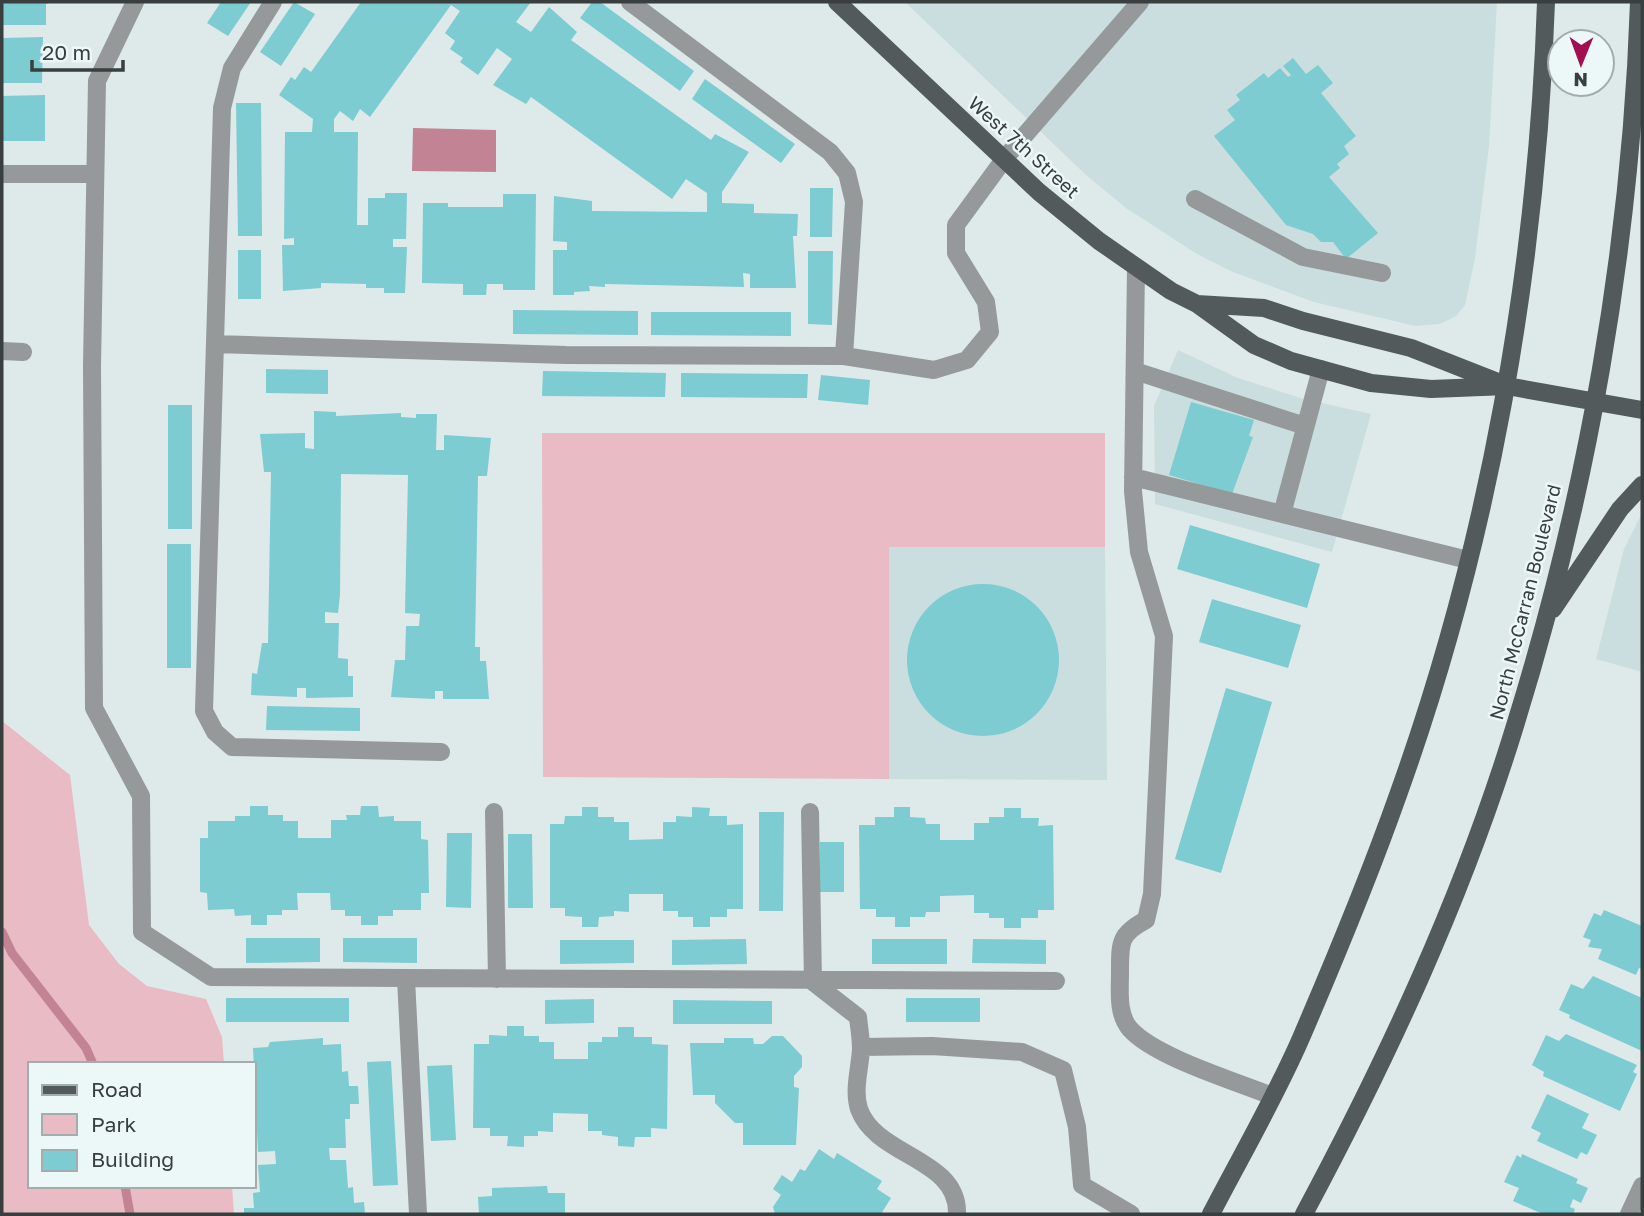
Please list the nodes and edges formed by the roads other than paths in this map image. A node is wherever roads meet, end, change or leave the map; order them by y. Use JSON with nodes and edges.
{"nodes":[{"id":1,"x":135,"y":2,"type":"edge"},
{"id":2,"x":273,"y":2,"type":"edge"},
{"id":3,"x":630,"y":2,"type":"edge"},
{"id":4,"x":837,"y":2,"type":"edge"},
{"id":5,"x":1140,"y":2,"type":"edge"},
{"id":6,"x":1546,"y":2,"type":"edge"},
{"id":7,"x":1639,"y":2,"type":"edge"},
{"id":8,"x":1004,"y":158,"type":"junction"},
{"id":9,"x":2,"y":174,"type":"edge"},
{"id":10,"x":95,"y":174,"type":"junction"},
{"id":11,"x":1195,"y":199,"type":"dead end"},
{"id":12,"x":1136,"y":267,"type":"junction"},
{"id":13,"x":1382,"y":273,"type":"dead end"},
{"id":14,"x":1197,"y":304,"type":"junction"},
{"id":15,"x":215,"y":344,"type":"junction"},
{"id":16,"x":2,"y":351,"type":"edge"},
{"id":17,"x":23,"y":352,"type":"dead end"},
{"id":18,"x":844,"y":356,"type":"junction"},
{"id":19,"x":1321,"y":369,"type":"junction"},
{"id":20,"x":1135,"y":371,"type":"junction"},
{"id":21,"x":1507,"y":386,"type":"junction"},
{"id":22,"x":1594,"y":401,"type":"junction"},
{"id":23,"x":1642,"y":410,"type":"edge"},
{"id":24,"x":1305,"y":426,"type":"junction"},
{"id":25,"x":1133,"y":477,"type":"junction"},
{"id":26,"x":1642,"y":485,"type":"edge"},
{"id":27,"x":1282,"y":514,"type":"junction"},
{"id":28,"x":1468,"y":560,"type":"junction"},
{"id":29,"x":1545,"y":621,"type":"junction"},
{"id":30,"x":441,"y":752,"type":"dead end"},
{"id":31,"x":494,"y":811,"type":"dead end"},
{"id":32,"x":810,"y":811,"type":"dead end"},
{"id":33,"x":406,"y":979,"type":"junction"},
{"id":34,"x":497,"y":979,"type":"junction"},
{"id":35,"x":1056,"y":981,"type":"dead end"},
{"id":36,"x":813,"y":982,"type":"junction"},
{"id":37,"x":861,"y":1047,"type":"junction"},
{"id":38,"x":1272,"y":1096,"type":"junction"},
{"id":39,"x":1642,"y":1186,"type":"edge"},
{"id":40,"x":418,"y":1214,"type":"edge"},
{"id":41,"x":957,"y":1214,"type":"edge"},
{"id":42,"x":1131,"y":1214,"type":"edge"},
{"id":43,"x":1211,"y":1214,"type":"edge"},
{"id":44,"x":1304,"y":1214,"type":"edge"},
{"id":45,"x":1629,"y":1214,"type":"edge"}],
"edges":[{"from":1,"to":10,"type":"street"},
{"from":2,"to":15,"type":"street"},
{"from":3,"to":18,"type":"street"},
{"from":4,"to":8,"type":"main road","name":"West 7th Street"},
{"from":5,"to":8,"type":"street"},
{"from":6,"to":21,"type":"main road"},
{"from":7,"to":22,"type":"main road","name":"North McCarran Boulevard"},
{"from":8,"to":12,"type":"main road","name":"West 7th Street"},
{"from":8,"to":18,"type":"street"},
{"from":9,"to":10,"type":"street"},
{"from":10,"to":33,"type":"street"},
{"from":11,"to":13,"type":"street"},
{"from":12,"to":14,"type":"main road","name":"West 7th Street"},
{"from":12,"to":20,"type":"street"},
{"from":14,"to":19,"type":"main road","name":"West 7th Street"},
{"from":14,"to":21,"type":"main road","name":"West 7th Street"},
{"from":15,"to":18,"type":"street"},
{"from":15,"to":30,"type":"street"},
{"from":16,"to":17,"type":"street"},
{"from":19,"to":21,"type":"main road","name":"West 7th Street"},
{"from":19,"to":24,"type":"street"},
{"from":20,"to":24,"type":"street"},
{"from":20,"to":25,"type":"street"},
{"from":21,"to":22,"type":"main road","name":"West 7th Street"},
{"from":21,"to":28,"type":"main road"},
{"from":22,"to":23,"type":"main road","name":"West 7th Street"},
{"from":22,"to":29,"type":"main road","name":"North McCarran Boulevard"},
{"from":24,"to":27,"type":"street"},
{"from":25,"to":27,"type":"street"},
{"from":25,"to":38,"type":"street"},
{"from":26,"to":29,"type":"main road"},
{"from":27,"to":28,"type":"street"},
{"from":28,"to":38,"type":"main road"},
{"from":29,"to":44,"type":"main road","name":"North McCarran Boulevard"},
{"from":31,"to":34,"type":"street"},
{"from":32,"to":36,"type":"street"},
{"from":33,"to":34,"type":"street"},
{"from":33,"to":40,"type":"street"},
{"from":34,"to":36,"type":"street"},
{"from":35,"to":36,"type":"street"},
{"from":36,"to":37,"type":"street"},
{"from":37,"to":41,"type":"street"},
{"from":37,"to":42,"type":"street"},
{"from":38,"to":43,"type":"main road"},
{"from":39,"to":45,"type":"street"}]}
